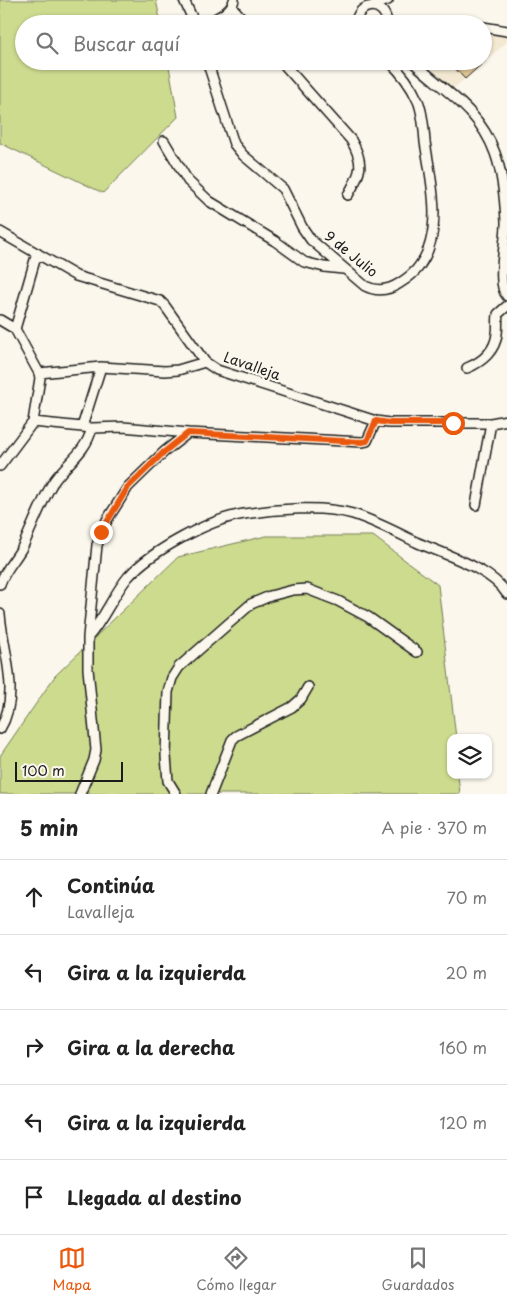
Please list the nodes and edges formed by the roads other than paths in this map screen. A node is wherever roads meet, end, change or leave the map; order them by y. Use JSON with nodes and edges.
{"nodes":[{"id":1,"x":184,"y":0,"type":"edge"},
{"id":2,"x":388,"y":0,"type":"edge"},
{"id":3,"x":233,"y":4,"type":"edge"},
{"id":4,"x":372,"y":6,"type":"junction"},
{"id":5,"x":191,"y":15,"type":"edge"},
{"id":6,"x":222,"y":15,"type":"edge"},
{"id":7,"x":241,"y":15,"type":"edge"},
{"id":8,"x":358,"y":15,"type":"edge"},
{"id":9,"x":385,"y":15,"type":"edge"},
{"id":10,"x":492,"y":28,"type":"edge"},
{"id":11,"x":507,"y":31,"type":"edge"},
{"id":12,"x":211,"y":70,"type":"edge"},
{"id":13,"x":288,"y":70,"type":"edge"},
{"id":14,"x":400,"y":70,"type":"edge"},
{"id":15,"x":422,"y":70,"type":"edge"},
{"id":16,"x":164,"y":141,"type":"dead end"},
{"id":17,"x":348,"y":195,"type":"dead end"},
{"id":18,"x":0,"y":232,"type":"edge"},
{"id":19,"x":38,"y":254,"type":"junction"},
{"id":20,"x":344,"y":269,"type":"junction"},
{"id":21,"x":507,"y":296,"type":"edge"},
{"id":22,"x":507,"y":306,"type":"edge"},
{"id":23,"x":0,"y":320,"type":"edge"},
{"id":24,"x":15,"y":329,"type":"junction"},
{"id":25,"x":205,"y":362,"type":"junction"},
{"id":26,"x":101,"y":367,"type":"junction"},
{"id":27,"x":467,"y":368,"type":"dead end"},
{"id":28,"x":39,"y":373,"type":"junction"},
{"id":29,"x":507,"y":420,"type":"edge"},
{"id":30,"x":376,"y":421,"type":"junction"},
{"id":31,"x":33,"y":422,"type":"junction"},
{"id":32,"x":491,"y":424,"type":"junction"},
{"id":33,"x":82,"y":427,"type":"junction"},
{"id":34,"x":92,"y":428,"type":"junction"},
{"id":35,"x":188,"y":433,"type":"junction"},
{"id":36,"x":0,"y":466,"type":"edge"},
{"id":37,"x":476,"y":505,"type":"dead end"},
{"id":38,"x":0,"y":584,"type":"edge"},
{"id":39,"x":507,"y":594,"type":"edge"},
{"id":40,"x":0,"y":614,"type":"edge"},
{"id":41,"x":88,"y":637,"type":"junction"},
{"id":42,"x":418,"y":652,"type":"dead end"},
{"id":43,"x":308,"y":687,"type":"dead end"},
{"id":44,"x":0,"y":729,"type":"edge"},
{"id":45,"x":80,"y":794,"type":"edge"},
{"id":46,"x":176,"y":794,"type":"edge"},
{"id":47,"x":212,"y":794,"type":"edge"}],
"edges":[{"from":1,"to":5,"type":"street"},
{"from":2,"to":4,"type":"street"},
{"from":3,"to":6,"type":"street"},
{"from":3,"to":7,"type":"street"},
{"from":4,"to":8,"type":"street"},
{"from":4,"to":9,"type":"street"},
{"from":10,"to":11,"type":"street"},
{"from":12,"to":20,"type":"street","name":"9 de Julio"},
{"from":13,"to":17,"type":"street"},
{"from":14,"to":20,"type":"street","name":"9 de Julio"},
{"from":15,"to":21,"type":"street"},
{"from":16,"to":20,"type":"street"},
{"from":18,"to":19,"type":"street","name":"Lavalleja"},
{"from":19,"to":24,"type":"street"},
{"from":19,"to":25,"type":"street","name":"Lavalleja"},
{"from":22,"to":27,"type":"street"},
{"from":23,"to":24,"type":"street"},
{"from":24,"to":28,"type":"street"},
{"from":25,"to":26,"type":"street"},
{"from":25,"to":30,"type":"street","name":"Lavalleja"},
{"from":26,"to":28,"type":"street"},
{"from":26,"to":33,"type":"street"},
{"from":28,"to":31,"type":"street"},
{"from":29,"to":32,"type":"street","name":"Lavalleja"},
{"from":30,"to":32,"type":"street","name":"Lavalleja"},
{"from":30,"to":35,"type":"street"},
{"from":31,"to":33,"type":"street"},
{"from":31,"to":36,"type":"street"},
{"from":32,"to":37,"type":"street"},
{"from":33,"to":34,"type":"street"},
{"from":34,"to":35,"type":"street"},
{"from":34,"to":38,"type":"street"},
{"from":35,"to":41,"type":"street"},
{"from":39,"to":41,"type":"street"},
{"from":40,"to":44,"type":"street"},
{"from":41,"to":45,"type":"street"},
{"from":42,"to":46,"type":"street"},
{"from":43,"to":47,"type":"street"}]}
